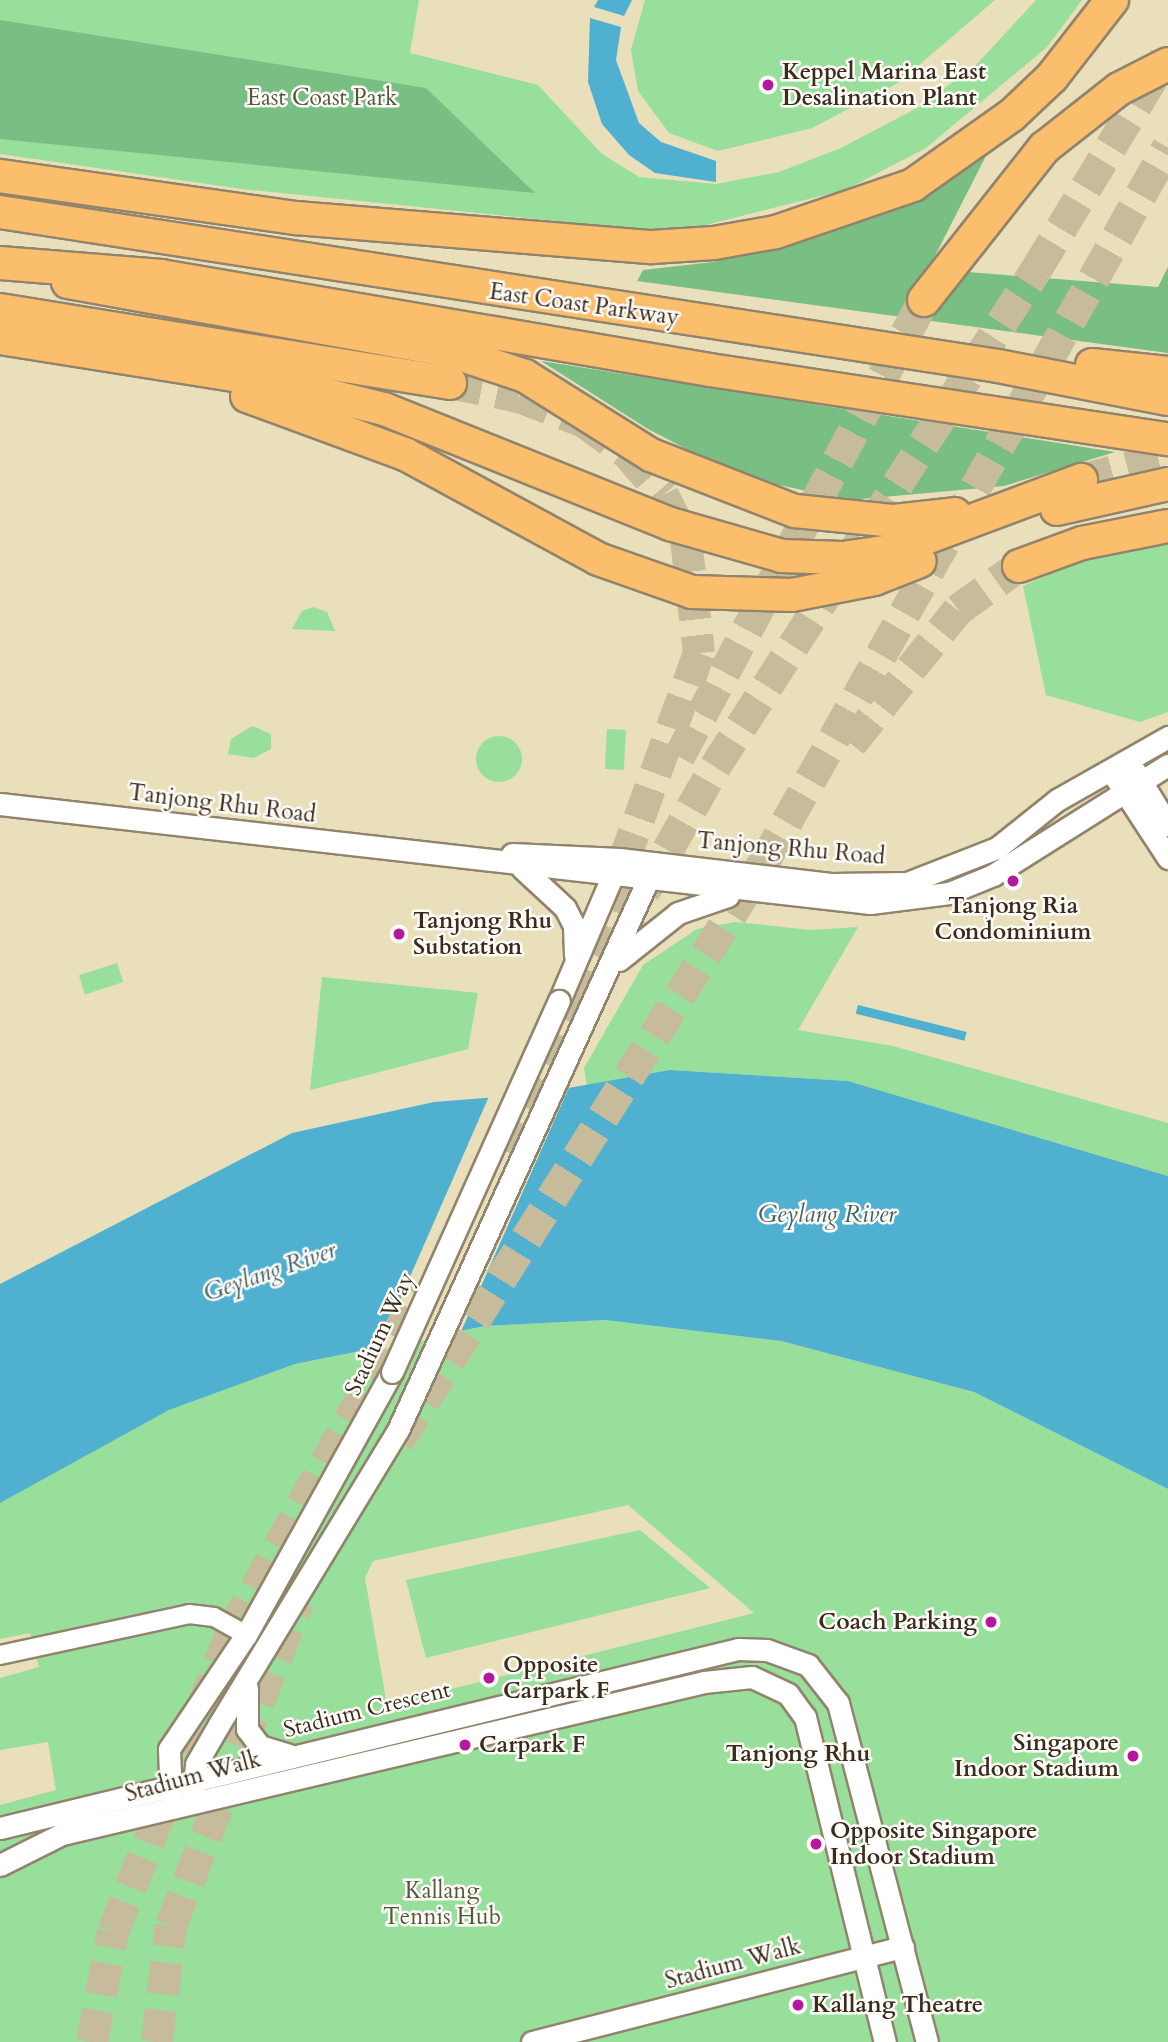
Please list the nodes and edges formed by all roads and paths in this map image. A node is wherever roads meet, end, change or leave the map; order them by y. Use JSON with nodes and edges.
{"nodes":[{"id":1,"x":1112,"y":0,"type":"edge"},
{"id":2,"x":1168,"y":64,"type":"edge"},
{"id":3,"x":0,"y":176,"type":"edge"},
{"id":4,"x":0,"y":212,"type":"edge"},
{"id":5,"x":175,"y":237,"type":"junction"},
{"id":6,"x":652,"y":247,"type":"junction"},
{"id":7,"x":3,"y":263,"type":"edge"},
{"id":8,"x":924,"y":300,"type":"tunnel mouth"},
{"id":9,"x":0,"y":310,"type":"edge"},
{"id":10,"x":0,"y":338,"type":"edge"},
{"id":11,"x":112,"y":358,"type":"junction"},
{"id":12,"x":998,"y":366,"type":"junction"},
{"id":13,"x":1168,"y":373,"type":"edge"},
{"id":14,"x":450,"y":383,"type":"tunnel mouth"},
{"id":15,"x":1168,"y":399,"type":"edge"},
{"id":16,"x":1168,"y":439,"type":"edge"},
{"id":17,"x":1082,"y":480,"type":"tunnel mouth"},
{"id":18,"x":1168,"y":484,"type":"edge"},
{"id":19,"x":1011,"y":503,"type":"junction"},
{"id":20,"x":1168,"y":526,"type":"edge"},
{"id":21,"x":1019,"y":566,"type":"tunnel mouth"},
{"id":22,"x":1168,"y":737,"type":"edge"},
{"id":23,"x":1119,"y":764,"type":"junction"},
{"id":24,"x":1168,"y":765,"type":"edge"},
{"id":25,"x":1131,"y":784,"type":"junction"},
{"id":26,"x":0,"y":804,"type":"edge"},
{"id":27,"x":1100,"y":805,"type":"junction"},
{"id":28,"x":1136,"y":809,"type":"junction"},
{"id":29,"x":1168,"y":825,"type":"edge"},
{"id":30,"x":1168,"y":858,"type":"edge"},
{"id":31,"x":479,"y":861,"type":"junction"},
{"id":32,"x":522,"y":868,"type":"junction"},
{"id":33,"x":616,"y":868,"type":"junction"},
{"id":34,"x":651,"y":873,"type":"junction"},
{"id":35,"x":746,"y":893,"type":"junction"},
{"id":36,"x":615,"y":963,"type":"junction"},
{"id":37,"x":575,"y":965,"type":"junction"},
{"id":38,"x":246,"y":1635,"type":"junction"},
{"id":39,"x":0,"y":1655,"type":"edge"},
{"id":40,"x":248,"y":1682,"type":"junction"},
{"id":41,"x":290,"y":1755,"type":"junction"},
{"id":42,"x":191,"y":1780,"type":"junction"},
{"id":43,"x":168,"y":1785,"type":"junction"},
{"id":44,"x":197,"y":1805,"type":"junction"},
{"id":45,"x":174,"y":1811,"type":"junction"},
{"id":46,"x":0,"y":1828,"type":"edge"},
{"id":47,"x":0,"y":1865,"type":"edge"},
{"id":48,"x":903,"y":1947,"type":"junction"},
{"id":49,"x":866,"y":1956,"type":"junction"},
{"id":50,"x":532,"y":2042,"type":"edge"},
{"id":51,"x":885,"y":2042,"type":"edge"},
{"id":52,"x":927,"y":2042,"type":"edge"}],
"edges":[{"from":1,"to":6,"type":"highway"},
{"from":2,"to":8,"type":"highway"},
{"from":3,"to":6,"type":"highway"},
{"from":4,"to":5,"type":"highway","name":"East Coast Parkway"},
{"from":5,"to":6,"type":"highway"},
{"from":5,"to":12,"type":"highway","name":"East Coast Parkway"},
{"from":7,"to":16,"type":"highway","name":"East Coast Parkway"},
{"from":7,"to":19,"type":"highway"},
{"from":9,"to":14,"type":"highway"},
{"from":10,"to":11,"type":"highway"},
{"from":11,"to":18,"type":"highway"},
{"from":11,"to":19,"type":"highway"},
{"from":12,"to":13,"type":"highway"},
{"from":12,"to":15,"type":"highway","name":"East Coast Parkway"},
{"from":17,"to":19,"type":"highway"},
{"from":20,"to":21,"type":"highway"},
{"from":22,"to":23,"type":"street","name":"Tanjong Rhu Road"},
{"from":23,"to":25,"type":"street"},
{"from":23,"to":34,"type":"street","name":"Tanjong Rhu Road"},
{"from":24,"to":25,"type":"street","name":"Tanjong Rhu Road"},
{"from":25,"to":27,"type":"street","name":"Tanjong Rhu Road"},
{"from":25,"to":28,"type":"street"},
{"from":25,"to":29,"type":"street"},
{"from":26,"to":31,"type":"street","name":"Tanjong Rhu Road"},
{"from":27,"to":28,"type":"street"},
{"from":27,"to":35,"type":"street","name":"Tanjong Rhu Road"},
{"from":28,"to":30,"type":"street"},
{"from":31,"to":32,"type":"street","name":"Tanjong Rhu Road"},
{"from":31,"to":33,"type":"street","name":"Tanjong Rhu Road"},
{"from":32,"to":33,"type":"street","name":"Tanjong Rhu Road"},
{"from":32,"to":37,"type":"street"},
{"from":33,"to":34,"type":"street","name":"Tanjong Rhu Road"},
{"from":33,"to":37,"type":"street","name":"Stadium Way"},
{"from":34,"to":35,"type":"street","name":"Tanjong Rhu Road"},
{"from":34,"to":36,"type":"street"},
{"from":35,"to":36,"type":"street"},
{"from":36,"to":40,"type":"street"},
{"from":37,"to":38,"type":"street","name":"Stadium Way","bridge":true},
{"from":38,"to":39,"type":"street"},
{"from":38,"to":43,"type":"street","name":"Stadium Way"},
{"from":40,"to":41,"type":"street"},
{"from":40,"to":42,"type":"street"},
{"from":41,"to":42,"type":"street","name":"Stadium Crescent"},
{"from":41,"to":48,"type":"street","name":"Stadium Crescent"},
{"from":42,"to":43,"type":"street","name":"Stadium Crescent"},
{"from":42,"to":44,"type":"street"},
{"from":43,"to":45,"type":"street","name":"Stadium Way"},
{"from":43,"to":46,"type":"street","name":"Stadium Crescent"},
{"from":44,"to":45,"type":"street","name":"Stadium Walk"},
{"from":44,"to":49,"type":"street","name":"Stadium Walk"},
{"from":45,"to":47,"type":"street","name":"Stadium Walk"},
{"from":48,"to":49,"type":"street","name":"Stadium Walk"},
{"from":48,"to":52,"type":"street","name":"Stadium Crescent"},
{"from":49,"to":50,"type":"street","name":"Stadium Walk"},
{"from":49,"to":51,"type":"street","name":"Stadium Walk"}]}
